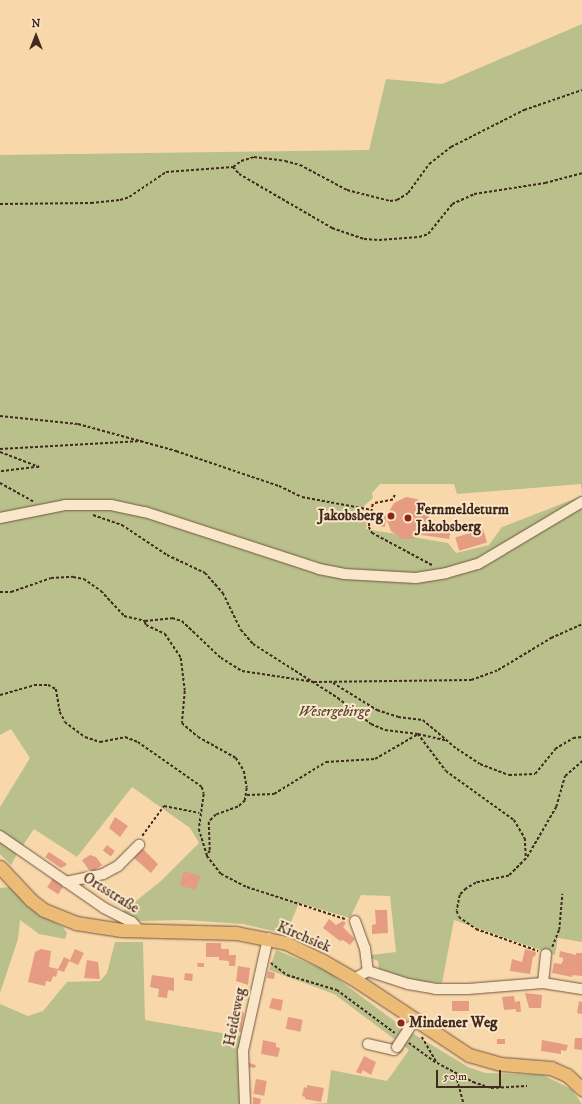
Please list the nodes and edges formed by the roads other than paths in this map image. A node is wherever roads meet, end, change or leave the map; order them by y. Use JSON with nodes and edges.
{"nodes":[{"id":1,"x":582,"y":502,"type":"edge"},
{"id":2,"x":0,"y":518,"type":"edge"},
{"id":3,"x":0,"y":836,"type":"edge"},
{"id":4,"x":139,"y":845,"type":"road end"},
{"id":5,"x":0,"y":867,"type":"edge"},
{"id":6,"x":66,"y":882,"type":"junction"},
{"id":7,"x":355,"y":922,"type":"road end"},
{"id":8,"x":139,"y":930,"type":"junction"},
{"id":9,"x":268,"y":938,"type":"junction"},
{"id":10,"x":546,"y":954,"type":"road end"},
{"id":11,"x":368,"y":971,"type":"junction"},
{"id":12,"x":354,"y":979,"type":"junction"},
{"id":13,"x":543,"y":983,"type":"junction"},
{"id":14,"x":582,"y":989,"type":"edge"},
{"id":15,"x":412,"y":1024,"type":"junction"},
{"id":16,"x":368,"y":1044,"type":"dead end"},
{"id":17,"x":582,"y":1089,"type":"edge"},
{"id":18,"x":245,"y":1104,"type":"edge"}],
"edges":[{"from":1,"to":2,"type":"street"},
{"from":3,"to":6,"type":"street","name":"Ortsstraße"},
{"from":4,"to":6,"type":"street","name":"Ortsstraße"},
{"from":5,"to":8,"type":"main road","name":"Kirchsiek"},
{"from":6,"to":8,"type":"street","name":"Ortsstraße"},
{"from":7,"to":11,"type":"street"},
{"from":8,"to":9,"type":"main road","name":"Kirchsiek"},
{"from":9,"to":12,"type":"main road","name":"Kirchsiek"},
{"from":9,"to":18,"type":"street","name":"Heideweg"},
{"from":10,"to":13,"type":"street"},
{"from":11,"to":12,"type":"street"},
{"from":11,"to":13,"type":"street"},
{"from":12,"to":15,"type":"main road","name":"Kirchsiek"},
{"from":13,"to":14,"type":"street"},
{"from":15,"to":16,"type":"street","bridge":true},
{"from":15,"to":17,"type":"main road","name":"Kirchsiek"}]}
